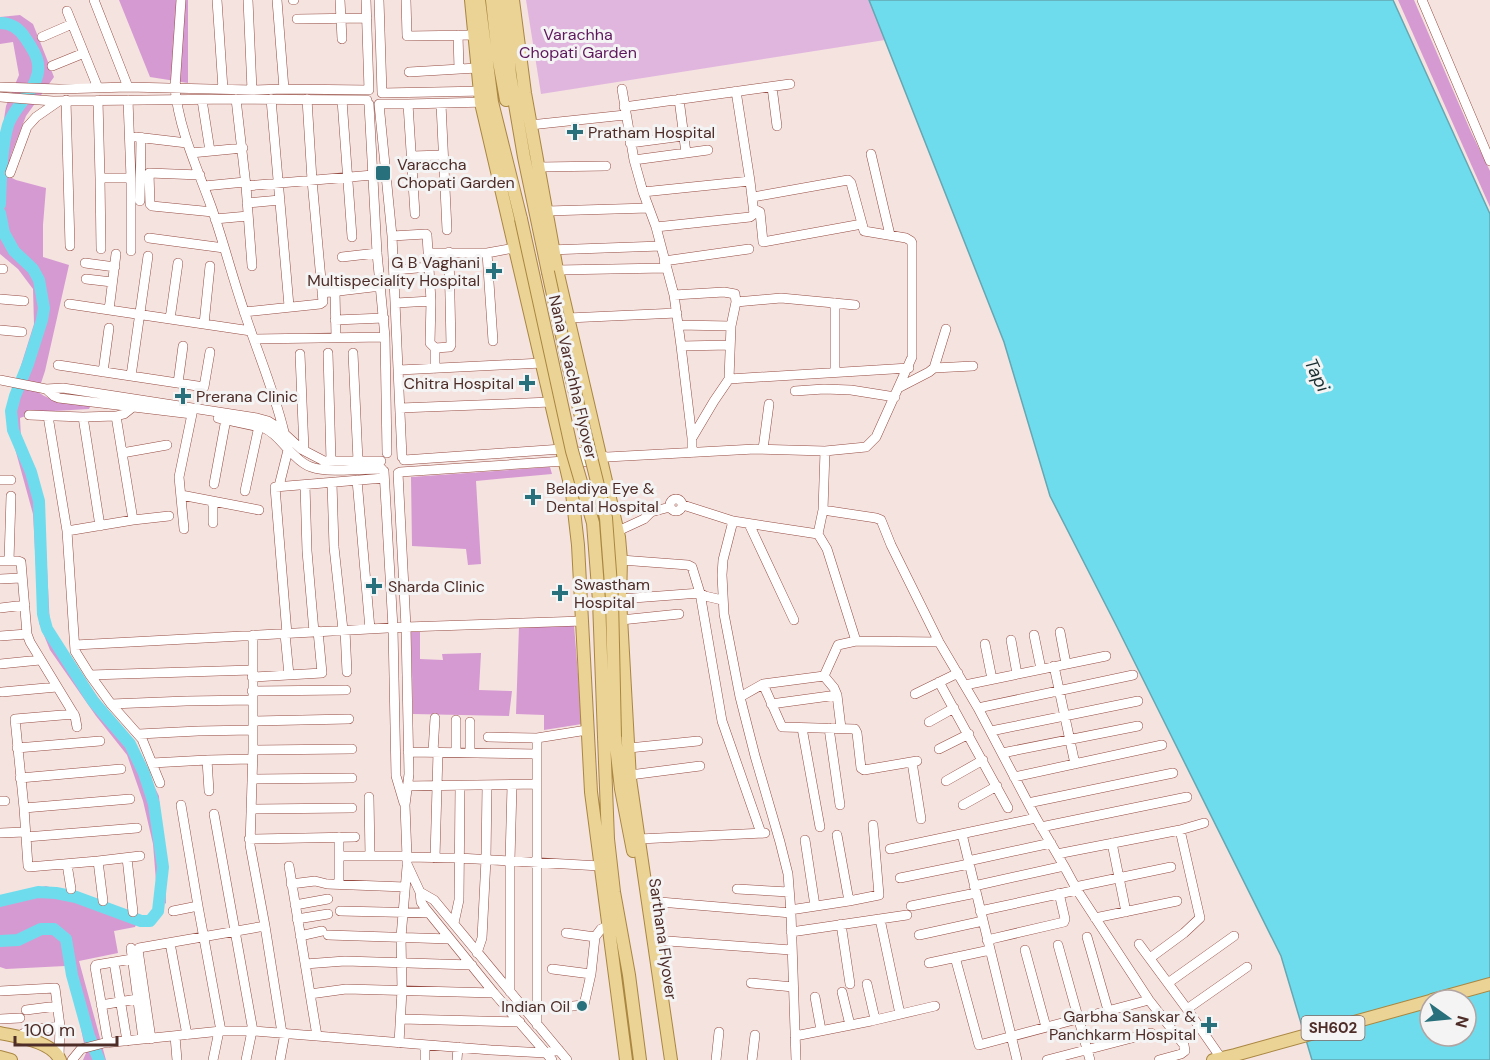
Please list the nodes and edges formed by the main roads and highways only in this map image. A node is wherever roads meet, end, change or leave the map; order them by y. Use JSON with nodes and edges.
{"nodes":[{"id":1,"x":471,"y":0,"type":"edge"},
{"id":2,"x":479,"y":0,"type":"edge"},
{"id":3,"x":484,"y":0,"type":"edge"},
{"id":4,"x":492,"y":0,"type":"edge"},
{"id":5,"x":504,"y":0,"type":"edge"},
{"id":6,"x":513,"y":0,"type":"edge"},
{"id":7,"x":486,"y":97,"type":"junction"},
{"id":8,"x":502,"y":147,"type":"junction"},
{"id":9,"x":524,"y":157,"type":"junction"},
{"id":10,"x":506,"y":188,"type":"junction"},
{"id":11,"x":549,"y":250,"type":"junction"},
{"id":12,"x":553,"y":271,"type":"junction"},
{"id":13,"x":610,"y":737,"type":"junction"},
{"id":14,"x":605,"y":755,"type":"junction"},
{"id":15,"x":621,"y":789,"type":"junction"},
{"id":16,"x":591,"y":792,"type":"junction"},
{"id":17,"x":634,"y":807,"type":"junction"},
{"id":18,"x":595,"y":822,"type":"junction"},
{"id":19,"x":627,"y":824,"type":"junction"},
{"id":20,"x":608,"y":839,"type":"junction"},
{"id":21,"x":1490,"y":984,"type":"edge"},
{"id":22,"x":1475,"y":988,"type":"edge"},
{"id":23,"x":1418,"y":1004,"type":"edge"},
{"id":24,"x":1418,"y":1011,"type":"edge"},
{"id":25,"x":0,"y":1033,"type":"edge"},
{"id":26,"x":0,"y":1057,"type":"edge"},
{"id":27,"x":59,"y":1058,"type":"edge"},
{"id":28,"x":1240,"y":1058,"type":"edge"},
{"id":29,"x":1217,"y":1059,"type":"edge"},
{"id":30,"x":11,"y":1060,"type":"edge"},
{"id":31,"x":626,"y":1060,"type":"edge"},
{"id":32,"x":640,"y":1060,"type":"edge"},
{"id":33,"x":663,"y":1060,"type":"edge"},
{"id":34,"x":671,"y":1060,"type":"edge"}],
"edges":[{"from":1,"to":7,"type":"main road"},
{"from":2,"to":7,"type":"main road"},
{"from":3,"to":8,"type":"main road"},
{"from":4,"to":9,"type":"main road"},
{"from":5,"to":9,"type":"main road"},
{"from":6,"to":11,"type":"main road"},
{"from":7,"to":8,"type":"main road"},
{"from":7,"to":10,"type":"main road"},
{"from":8,"to":10,"type":"main road"},
{"from":9,"to":11,"type":"main road"},
{"from":10,"to":13,"type":"main road","name":"Nana Varachha Flyover","bridge":true},
{"from":10,"to":16,"type":"main road"},
{"from":11,"to":12,"type":"main road","name":"Nana Varachha Flyover"},
{"from":12,"to":13,"type":"main road","name":"Nana Varachha Flyover","bridge":true},
{"from":12,"to":17,"type":"main road"},
{"from":13,"to":14,"type":"main road","name":"Nana Varachha Flyover"},
{"from":13,"to":15,"type":"main road","name":"Nana Varachha Flyover"},
{"from":14,"to":16,"type":"main road"},
{"from":14,"to":20,"type":"main road","name":"Nana Varachha Flyover"},
{"from":15,"to":17,"type":"main road"},
{"from":15,"to":19,"type":"main road","name":"Sarthana Flyover"},
{"from":16,"to":18,"type":"main road"},
{"from":17,"to":19,"type":"main road"},
{"from":17,"to":34,"type":"main road"},
{"from":18,"to":20,"type":"main road"},
{"from":18,"to":31,"type":"main road"},
{"from":19,"to":33,"type":"main road","name":"Sarthana Flyover"},
{"from":20,"to":32,"type":"main road"},
{"from":21,"to":22,"type":"main road","number":"SH602"},
{"from":23,"to":28,"type":"main road","number":"SH602"},
{"from":24,"to":28,"type":"main road","number":"SH602"},
{"from":25,"to":27,"type":"main road"},
{"from":26,"to":30,"type":"main road"},
{"from":28,"to":29,"type":"main road","number":"SH602"}]}
